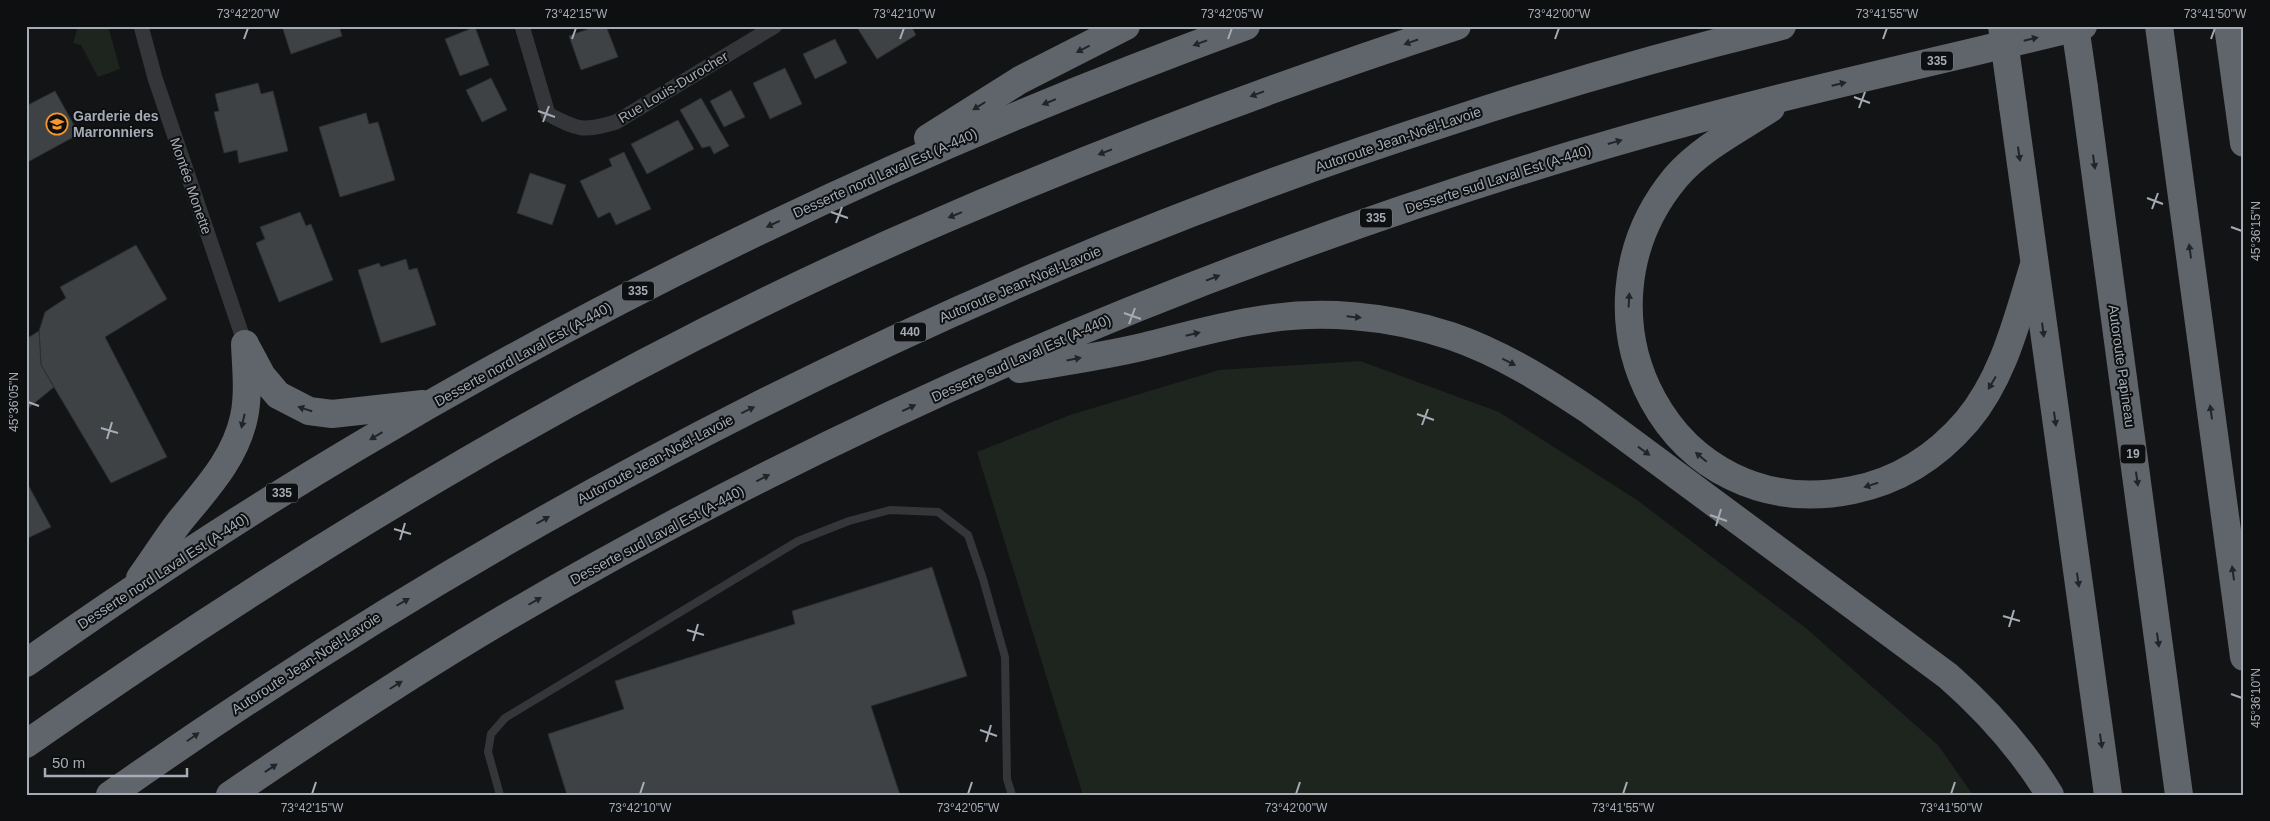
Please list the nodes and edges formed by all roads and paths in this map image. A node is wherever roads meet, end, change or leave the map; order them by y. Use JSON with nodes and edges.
{"nodes":[{"id":1,"x":141,"y":26,"type":"edge"},
{"id":2,"x":522,"y":26,"type":"edge"},
{"id":3,"x":1126,"y":26,"type":"edge"},
{"id":4,"x":1246,"y":26,"type":"edge"},
{"id":5,"x":1457,"y":26,"type":"edge"},
{"id":6,"x":1782,"y":26,"type":"edge"},
{"id":7,"x":2002,"y":26,"type":"edge"},
{"id":8,"x":2076,"y":26,"type":"edge"},
{"id":9,"x":2083,"y":26,"type":"edge"},
{"id":10,"x":2159,"y":26,"type":"edge"},
{"id":11,"x":2228,"y":26,"type":"edge"},
{"id":12,"x":770,"y":27,"type":"edge"},
{"id":13,"x":1791,"y":95,"type":"junction"},
{"id":14,"x":2244,"y":144,"type":"edge"},
{"id":15,"x":848,"y":188,"type":"junction"},
{"id":16,"x":2034,"y":265,"type":"junction"},
{"id":17,"x":245,"y":344,"type":"junction"},
{"id":18,"x":974,"y":378,"type":"junction"},
{"id":19,"x":433,"y":403,"type":"junction"},
{"id":20,"x":134,"y":588,"type":"junction"},
{"id":21,"x":2244,"y":656,"type":"edge"},
{"id":22,"x":26,"y":663,"type":"edge"},
{"id":23,"x":26,"y":744,"type":"edge"},
{"id":24,"x":110,"y":795,"type":"edge"},
{"id":25,"x":230,"y":795,"type":"edge"},
{"id":26,"x":500,"y":795,"type":"edge"},
{"id":27,"x":1012,"y":795,"type":"edge"},
{"id":28,"x":2050,"y":795,"type":"edge"},
{"id":29,"x":2108,"y":795,"type":"edge"},
{"id":30,"x":2179,"y":795,"type":"edge"}],
"edges":[{"from":1,"to":17,"type":"street","name":"Montée Monette"},
{"from":2,"to":12,"type":"street","name":"Rue Louis-Durocher"},
{"from":3,"to":15,"type":"highway","number":"335","one_way":true},
{"from":4,"to":15,"type":"highway","name":"Desserte nord Laval Est (A-440)","one_way":true},
{"from":5,"to":23,"type":"highway","one_way":true},
{"from":24,"to":6,"type":"highway","name":"Autoroute Jean-Noël-Lavoie","number":"440","one_way":true},
{"from":7,"to":16,"type":"highway","one_way":true,"bridge":true},
{"from":8,"to":30,"type":"highway","name":"Autoroute Papineau","number":"19","one_way":true,"bridge":true},
{"from":13,"to":9,"type":"highway","name":"Desserte sud Laval Est (A-440)","number":"335","one_way":true},
{"from":21,"to":10,"type":"highway","one_way":true},
{"from":11,"to":14,"type":"highway"},
{"from":16,"to":13,"type":"highway","one_way":true},
{"from":18,"to":13,"type":"highway","name":"Desserte sud Laval Est (A-440)","number":"335","one_way":true},
{"from":15,"to":19,"type":"highway","name":"Desserte nord Laval Est (A-440)","number":"335","one_way":true},
{"from":16,"to":29,"type":"highway","one_way":true},
{"from":19,"to":17,"type":"highway","one_way":true},
{"from":17,"to":20,"type":"highway","one_way":true},
{"from":25,"to":18,"type":"highway","name":"Desserte sud Laval Est (A-440)","number":"335","one_way":true},
{"from":18,"to":28,"type":"highway","one_way":true},
{"from":19,"to":20,"type":"highway","name":"Desserte nord Laval Est (A-440)","number":"335","one_way":true},
{"from":20,"to":22,"type":"highway","name":"Desserte nord Laval Est (A-440)","number":"335"},
{"from":26,"to":27,"type":"lane"}]}
